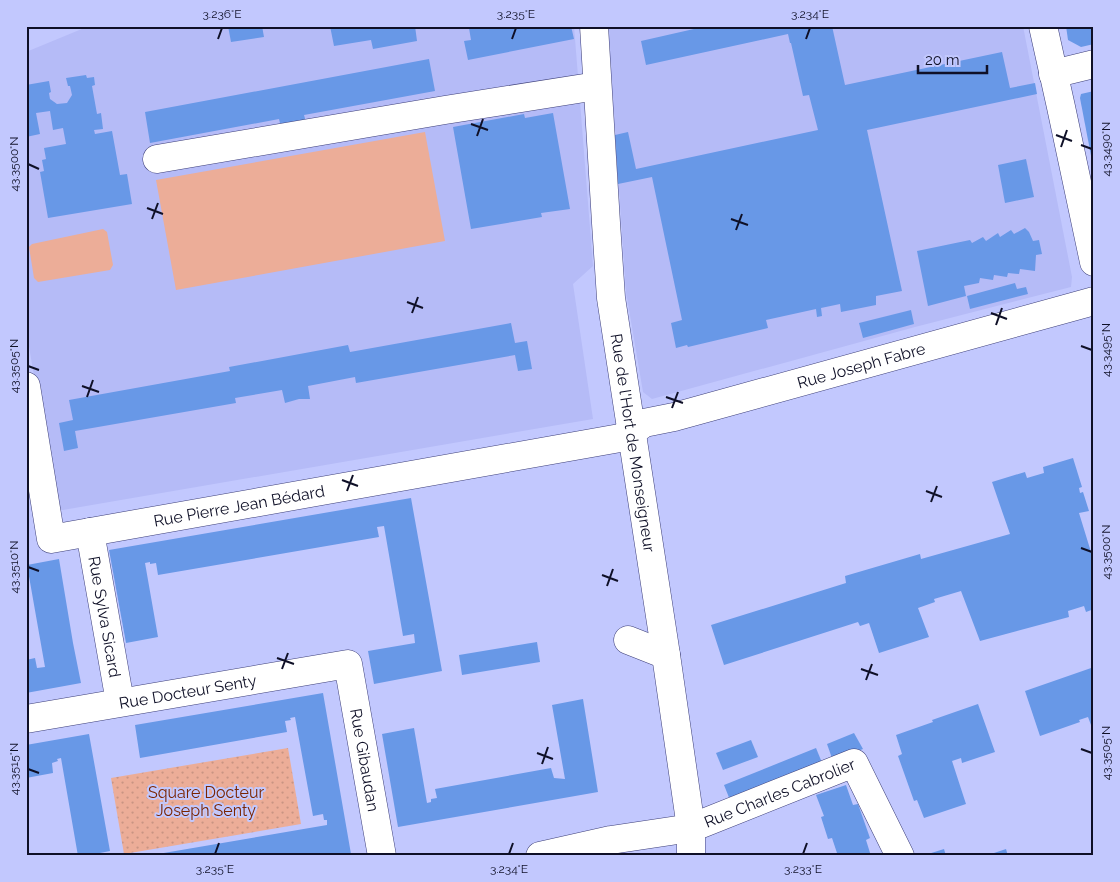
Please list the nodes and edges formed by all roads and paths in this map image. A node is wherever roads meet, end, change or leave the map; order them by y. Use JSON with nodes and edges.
{"nodes":[{"id":1,"x":594,"y":26,"type":"edge"},
{"id":2,"x":1043,"y":26,"type":"edge"},
{"id":3,"x":1094,"y":64,"type":"edge"},
{"id":4,"x":1053,"y":74,"type":"junction"},
{"id":5,"x":598,"y":86,"type":"junction"},
{"id":6,"x":157,"y":159,"type":"dead end"},
{"id":7,"x":1094,"y":262,"type":"edge"},
{"id":8,"x":1094,"y":301,"type":"edge"},
{"id":9,"x":26,"y":386,"type":"edge"},
{"id":10,"x":632,"y":432,"type":"junction"},
{"id":11,"x":90,"y":532,"type":"junction"},
{"id":12,"x":628,"y":640,"type":"dead end"},
{"id":13,"x":666,"y":655,"type":"junction"},
{"id":14,"x":348,"y":664,"type":"joint"},
{"id":15,"x":120,"y":702,"type":"junction"},
{"id":16,"x":26,"y":719,"type":"edge"},
{"id":17,"x":691,"y":828,"type":"junction"},
{"id":18,"x":633,"y":847,"type":"edge"},
{"id":19,"x":382,"y":856,"type":"edge"},
{"id":20,"x":540,"y":856,"type":"edge"},
{"id":21,"x":691,"y":856,"type":"edge"},
{"id":22,"x":900,"y":856,"type":"edge"}],
"edges":[{"from":1,"to":5,"type":"street","name":"Rue de l'Hort de Monseigneur"},
{"from":2,"to":4,"type":"street"},
{"from":3,"to":4,"type":"street"},
{"from":4,"to":7,"type":"street"},
{"from":5,"to":6,"type":"street"},
{"from":5,"to":10,"type":"street","name":"Rue de l'Hort de Monseigneur"},
{"from":8,"to":10,"type":"street","name":"Rue Joseph Fabre"},
{"from":9,"to":11,"type":"street","name":"Rue Pierre Jean Bédard"},
{"from":10,"to":11,"type":"street","name":"Rue Pierre Jean Bédard"},
{"from":10,"to":13,"type":"street","name":"Rue de l'Hort de Monseigneur"},
{"from":11,"to":15,"type":"street","name":"Rue Sylva Sicard"},
{"from":12,"to":13,"type":"street"},
{"from":13,"to":17,"type":"street","name":"Rue de l'Hort de Monseigneur"},
{"from":14,"to":15,"type":"street","name":"Rue Docteur Senty"},
{"from":14,"to":19,"type":"street","name":"Rue Gibaudan"},
{"from":15,"to":16,"type":"street","name":"Rue Docteur Senty"},
{"from":17,"to":18,"type":"street"},
{"from":17,"to":21,"type":"street","name":"Rue de l'Hort de Monseigneur"},
{"from":17,"to":22,"type":"street","name":"Rue Charles Cabrolier"},
{"from":18,"to":20,"type":"street"}]}
